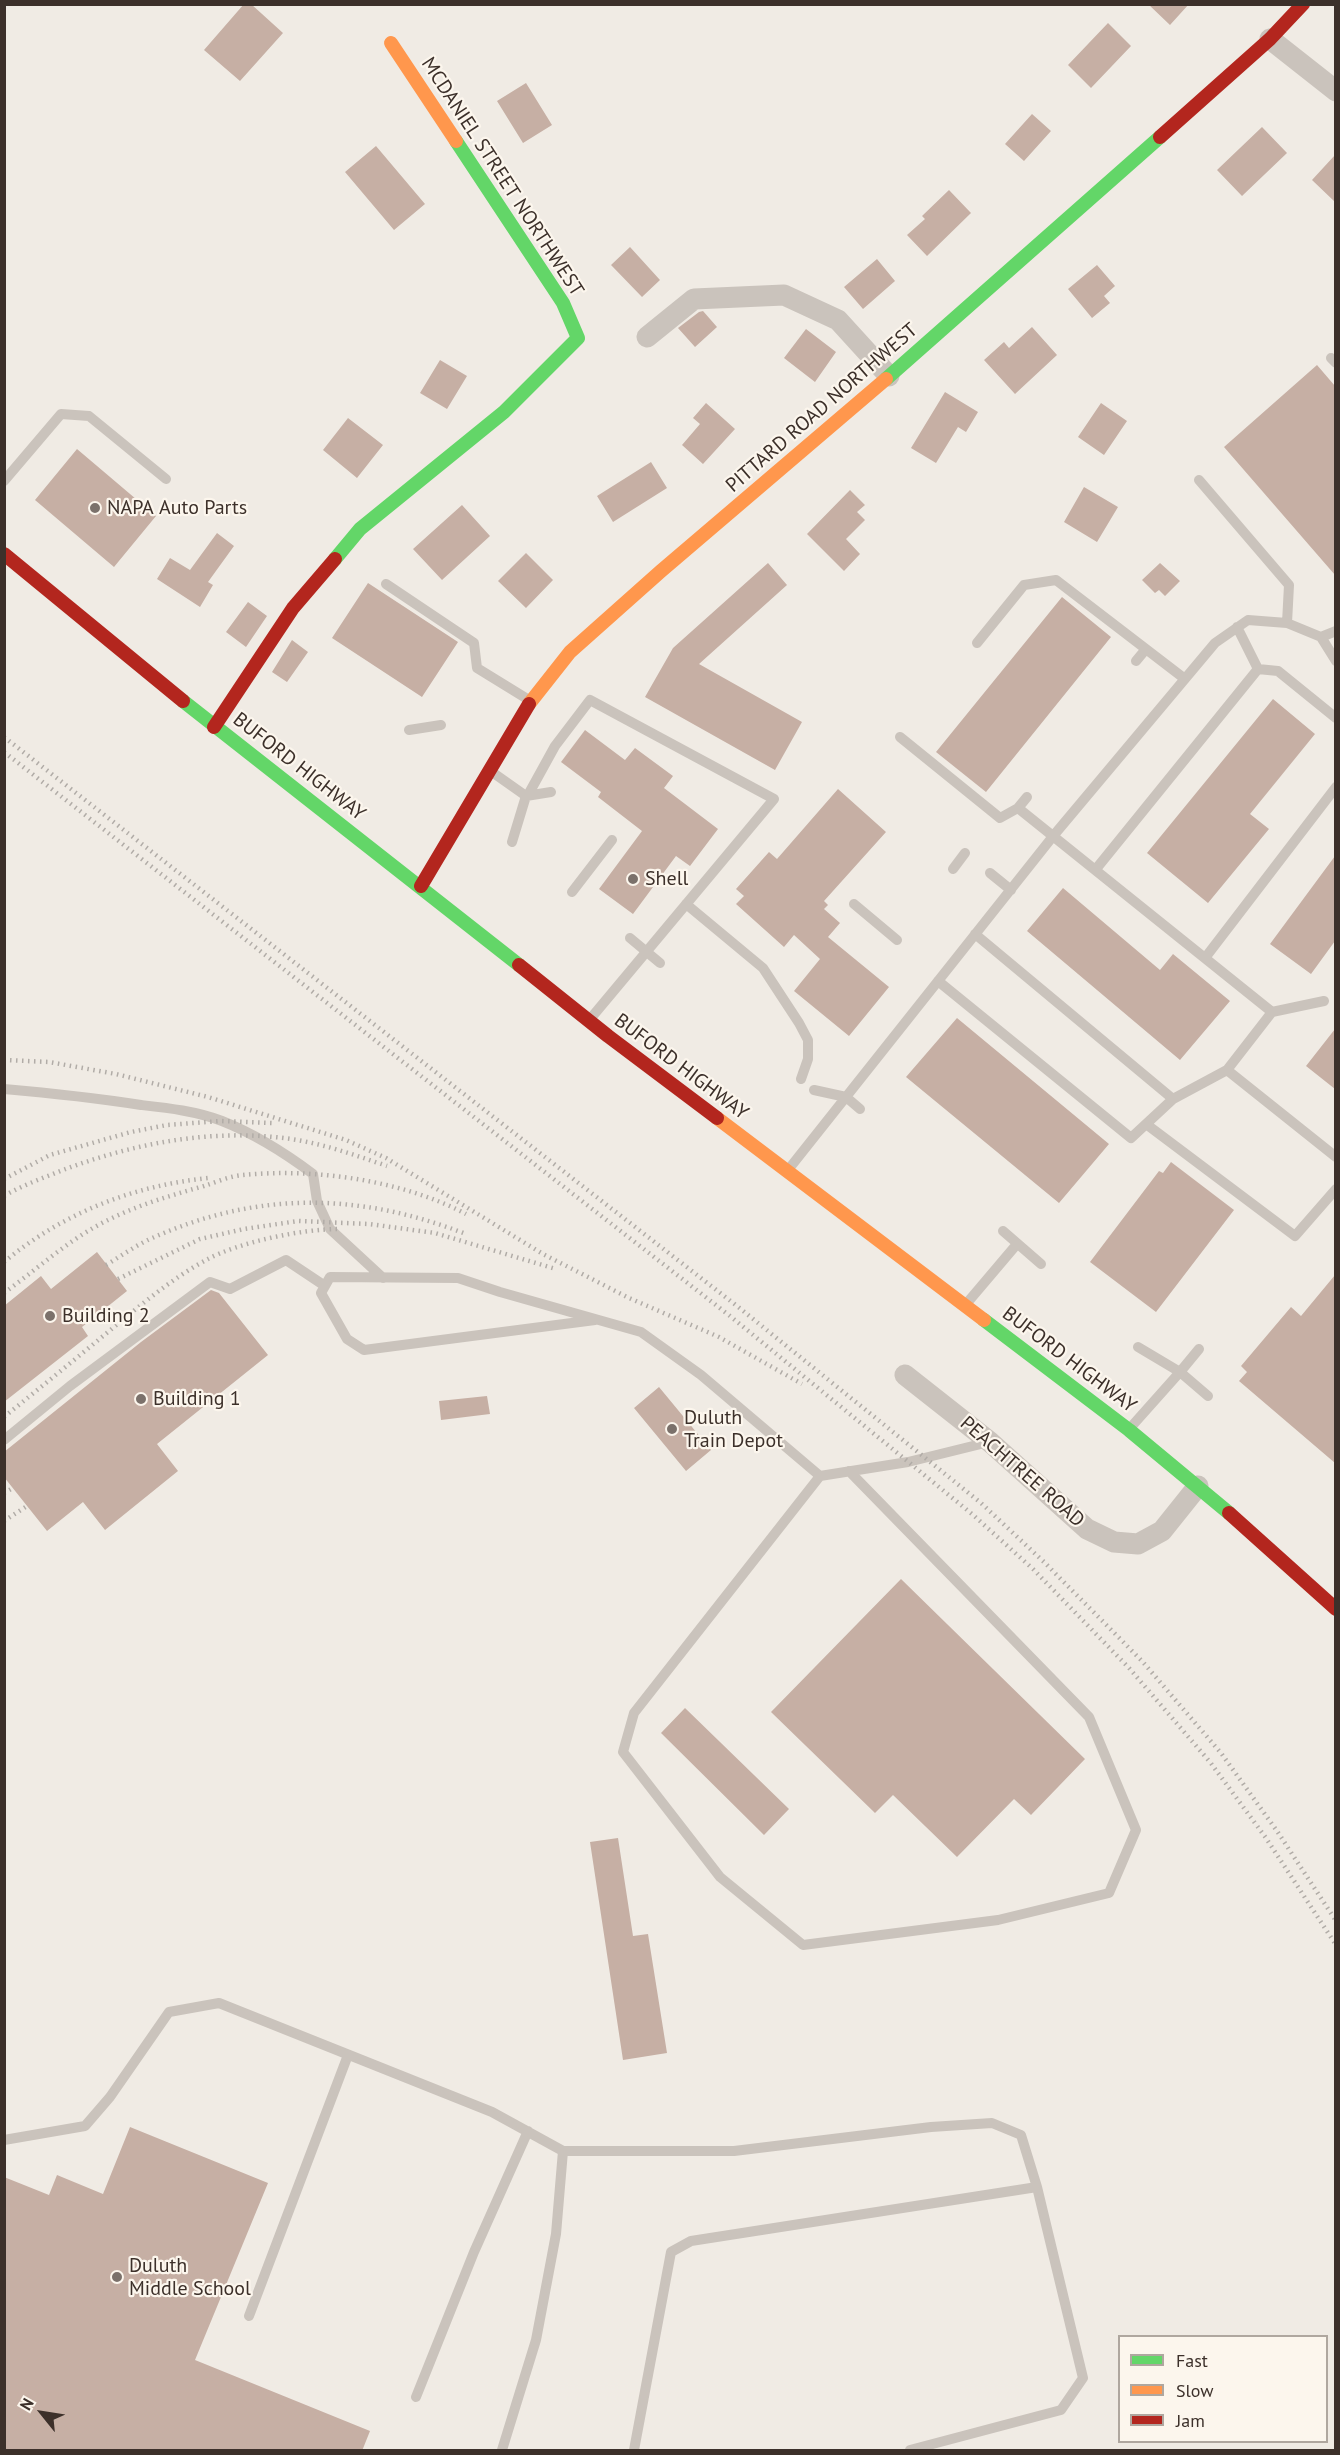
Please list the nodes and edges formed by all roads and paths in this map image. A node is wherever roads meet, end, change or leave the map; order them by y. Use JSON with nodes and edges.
{"nodes":[{"id":1,"x":1292,"y":8,"type":"edge"},
{"id":2,"x":1270,"y":39,"type":"junction"},
{"id":3,"x":391,"y":43,"type":"dead end"},
{"id":4,"x":1335,"y":91,"type":"edge"},
{"id":5,"x":647,"y":337,"type":"dead end"},
{"id":6,"x":889,"y":376,"type":"junction"},
{"id":7,"x":166,"y":479,"type":"dead end"},
{"id":8,"x":1199,"y":480,"type":"dead end"},
{"id":9,"x":4,"y":481,"type":"edge"},
{"id":10,"x":4,"y":554,"type":"edge"},
{"id":11,"x":386,"y":584,"type":"dead end"},
{"id":12,"x":1287,"y":623,"type":"junction"},
{"id":13,"x":1237,"y":627,"type":"junction"},
{"id":14,"x":1335,"y":631,"type":"edge"},
{"id":15,"x":1321,"y":637,"type":"junction"},
{"id":16,"x":977,"y":643,"type":"dead end"},
{"id":17,"x":1146,"y":649,"type":"junction"},
{"id":18,"x":1136,"y":661,"type":"dead end"},
{"id":19,"x":1335,"y":661,"type":"edge"},
{"id":20,"x":1258,"y":669,"type":"junction"},
{"id":21,"x":1185,"y":679,"type":"junction"},
{"id":22,"x":531,"y":700,"type":"junction"},
{"id":23,"x":1335,"y":718,"type":"edge"},
{"id":24,"x":441,"y":725,"type":"dead end"},
{"id":25,"x":214,"y":727,"type":"junction"},
{"id":26,"x":409,"y":730,"type":"dead end"},
{"id":27,"x":900,"y":737,"type":"dead end"},
{"id":28,"x":489,"y":769,"type":"junction"},
{"id":29,"x":1335,"y":787,"type":"edge"},
{"id":30,"x":551,"y":792,"type":"dead end"},
{"id":31,"x":527,"y":795,"type":"junction"},
{"id":32,"x":1027,"y":797,"type":"dead end"},
{"id":33,"x":1018,"y":808,"type":"junction"},
{"id":34,"x":1054,"y":836,"type":"junction"},
{"id":35,"x":612,"y":840,"type":"dead end"},
{"id":36,"x":512,"y":842,"type":"dead end"},
{"id":37,"x":965,"y":853,"type":"dead end"},
{"id":38,"x":953,"y":869,"type":"dead end"},
{"id":39,"x":1096,"y":869,"type":"junction"},
{"id":40,"x":990,"y":873,"type":"dead end"},
{"id":41,"x":421,"y":886,"type":"junction"},
{"id":42,"x":1011,"y":890,"type":"junction"},
{"id":43,"x":572,"y":892,"type":"dead end"},
{"id":44,"x":686,"y":904,"type":"junction"},
{"id":45,"x":854,"y":904,"type":"dead end"},
{"id":46,"x":975,"y":934,"type":"junction"},
{"id":47,"x":630,"y":938,"type":"dead end"},
{"id":48,"x":897,"y":940,"type":"dead end"},
{"id":49,"x":646,"y":952,"type":"junction"},
{"id":50,"x":1205,"y":958,"type":"junction"},
{"id":51,"x":660,"y":963,"type":"dead end"},
{"id":52,"x":938,"y":981,"type":"junction"},
{"id":53,"x":1324,"y":1001,"type":"dead end"},
{"id":54,"x":1272,"y":1012,"type":"junction"},
{"id":55,"x":589,"y":1021,"type":"junction"},
{"id":56,"x":1227,"y":1070,"type":"junction"},
{"id":57,"x":801,"y":1079,"type":"dead end"},
{"id":58,"x":4,"y":1089,"type":"edge"},
{"id":59,"x":814,"y":1090,"type":"dead end"},
{"id":60,"x":846,"y":1097,"type":"junction"},
{"id":61,"x":1173,"y":1099,"type":"junction"},
{"id":62,"x":860,"y":1109,"type":"dead end"},
{"id":63,"x":1146,"y":1124,"type":"junction"},
{"id":64,"x":1335,"y":1157,"type":"edge"},
{"id":65,"x":786,"y":1172,"type":"junction"},
{"id":66,"x":1335,"y":1189,"type":"edge"},
{"id":67,"x":1003,"y":1231,"type":"dead end"},
{"id":68,"x":1017,"y":1244,"type":"junction"},
{"id":69,"x":1041,"y":1264,"type":"dead end"},
{"id":70,"x":383,"y":1278,"type":"junction"},
{"id":71,"x":325,"y":1286,"type":"junction"},
{"id":72,"x":965,"y":1305,"type":"junction"},
{"id":73,"x":596,"y":1320,"type":"junction"},
{"id":74,"x":1138,"y":1347,"type":"dead end"},
{"id":75,"x":1200,"y":1349,"type":"dead end"},
{"id":76,"x":1180,"y":1372,"type":"junction"},
{"id":77,"x":904,"y":1375,"type":"dead end"},
{"id":78,"x":1208,"y":1396,"type":"dead end"},
{"id":79,"x":1129,"y":1430,"type":"junction"},
{"id":80,"x":4,"y":1440,"type":"edge"},
{"id":81,"x":990,"y":1442,"type":"junction"},
{"id":82,"x":849,"y":1472,"type":"junction"},
{"id":83,"x":820,"y":1476,"type":"junction"},
{"id":84,"x":1198,"y":1486,"type":"junction"},
{"id":85,"x":1335,"y":1609,"type":"edge"},
{"id":86,"x":348,"y":2055,"type":"junction"},
{"id":87,"x":528,"y":2131,"type":"junction"},
{"id":88,"x":4,"y":2140,"type":"edge"},
{"id":89,"x":564,"y":2151,"type":"junction"},
{"id":90,"x":1037,"y":2187,"type":"junction"},
{"id":91,"x":249,"y":2316,"type":"dead end"},
{"id":92,"x":416,"y":2397,"type":"dead end"},
{"id":93,"x":502,"y":2451,"type":"edge"},
{"id":94,"x":634,"y":2451,"type":"edge"},
{"id":95,"x":910,"y":2451,"type":"edge"}],
"edges":[{"from":1,"to":2,"type":"street","name":"PITTARD ROAD NORTHWEST"},
{"from":2,"to":4,"type":"street"},
{"from":2,"to":6,"type":"street","name":"PITTARD ROAD NORTHWEST"},
{"from":3,"to":25,"type":"street","name":"MCDANIEL STREET NORTHWEST"},
{"from":5,"to":6,"type":"street"},
{"from":6,"to":22,"type":"street","name":"PITTARD ROAD NORTHWEST"},
{"from":7,"to":9,"type":"lane"},
{"from":8,"to":12,"type":"lane"},
{"from":10,"to":25,"type":"street","name":"BUFORD HIGHWAY"},
{"from":11,"to":22,"type":"lane"},
{"from":12,"to":13,"type":"lane"},
{"from":12,"to":15,"type":"lane"},
{"from":13,"to":20,"type":"lane"},
{"from":13,"to":21,"type":"lane"},
{"from":14,"to":15,"type":"lane"},
{"from":15,"to":19,"type":"lane"},
{"from":16,"to":17,"type":"lane"},
{"from":17,"to":18,"type":"lane"},
{"from":17,"to":21,"type":"lane"},
{"from":20,"to":23,"type":"lane"},
{"from":20,"to":39,"type":"lane"},
{"from":21,"to":34,"type":"lane"},
{"from":22,"to":28,"type":"street","name":"PITTARD ROAD NORTHWEST"},
{"from":24,"to":26,"type":"lane"},
{"from":25,"to":41,"type":"street","name":"BUFORD HIGHWAY"},
{"from":27,"to":33,"type":"lane"},
{"from":28,"to":31,"type":"lane"},
{"from":28,"to":41,"type":"street","name":"PITTARD ROAD NORTHWEST"},
{"from":29,"to":50,"type":"lane"},
{"from":30,"to":31,"type":"lane"},
{"from":31,"to":36,"type":"lane"},
{"from":31,"to":44,"type":"lane"},
{"from":32,"to":33,"type":"lane"},
{"from":33,"to":34,"type":"lane"},
{"from":34,"to":39,"type":"lane"},
{"from":34,"to":42,"type":"lane"},
{"from":35,"to":43,"type":"lane"},
{"from":37,"to":38,"type":"lane"},
{"from":39,"to":50,"type":"lane"},
{"from":40,"to":42,"type":"lane"},
{"from":41,"to":55,"type":"street","name":"BUFORD HIGHWAY"},
{"from":42,"to":46,"type":"lane"},
{"from":44,"to":49,"type":"lane"},
{"from":44,"to":57,"type":"lane"},
{"from":45,"to":48,"type":"lane"},
{"from":46,"to":52,"type":"lane"},
{"from":46,"to":61,"type":"lane"},
{"from":47,"to":49,"type":"lane"},
{"from":49,"to":51,"type":"lane"},
{"from":49,"to":55,"type":"lane"},
{"from":50,"to":54,"type":"lane"},
{"from":52,"to":60,"type":"lane"},
{"from":52,"to":63,"type":"lane"},
{"from":53,"to":54,"type":"lane"},
{"from":54,"to":56,"type":"lane"},
{"from":55,"to":65,"type":"street","name":"BUFORD HIGHWAY"},
{"from":56,"to":61,"type":"lane"},
{"from":56,"to":64,"type":"lane"},
{"from":58,"to":70,"type":"lane"},
{"from":59,"to":60,"type":"lane"},
{"from":60,"to":62,"type":"lane"},
{"from":60,"to":65,"type":"lane"},
{"from":61,"to":63,"type":"lane"},
{"from":63,"to":66,"type":"lane"},
{"from":65,"to":72,"type":"street","name":"BUFORD HIGHWAY"},
{"from":67,"to":68,"type":"lane"},
{"from":68,"to":69,"type":"lane"},
{"from":68,"to":72,"type":"lane"},
{"from":70,"to":71,"type":"lane"},
{"from":70,"to":73,"type":"lane"},
{"from":71,"to":73,"type":"lane"},
{"from":71,"to":80,"type":"lane"},
{"from":72,"to":79,"type":"street","name":"BUFORD HIGHWAY"},
{"from":73,"to":83,"type":"lane"},
{"from":74,"to":76,"type":"lane"},
{"from":75,"to":76,"type":"lane"},
{"from":76,"to":78,"type":"lane"},
{"from":76,"to":79,"type":"lane"},
{"from":77,"to":81,"type":"street","name":"PEACHTREE ROAD"},
{"from":79,"to":84,"type":"street","name":"BUFORD HIGHWAY"},
{"from":81,"to":82,"type":"lane"},
{"from":81,"to":84,"type":"street","name":"PEACHTREE ROAD"},
{"from":82,"to":83,"type":"lane"},
{"from":82,"to":83,"type":"lane"},
{"from":84,"to":85,"type":"street","name":"BUFORD HIGHWAY"},
{"from":86,"to":87,"type":"lane"},
{"from":86,"to":88,"type":"lane"},
{"from":86,"to":91,"type":"lane"},
{"from":87,"to":89,"type":"lane"},
{"from":87,"to":92,"type":"lane"},
{"from":89,"to":90,"type":"lane"},
{"from":89,"to":93,"type":"lane"},
{"from":90,"to":94,"type":"lane"},
{"from":90,"to":95,"type":"lane"}]}
